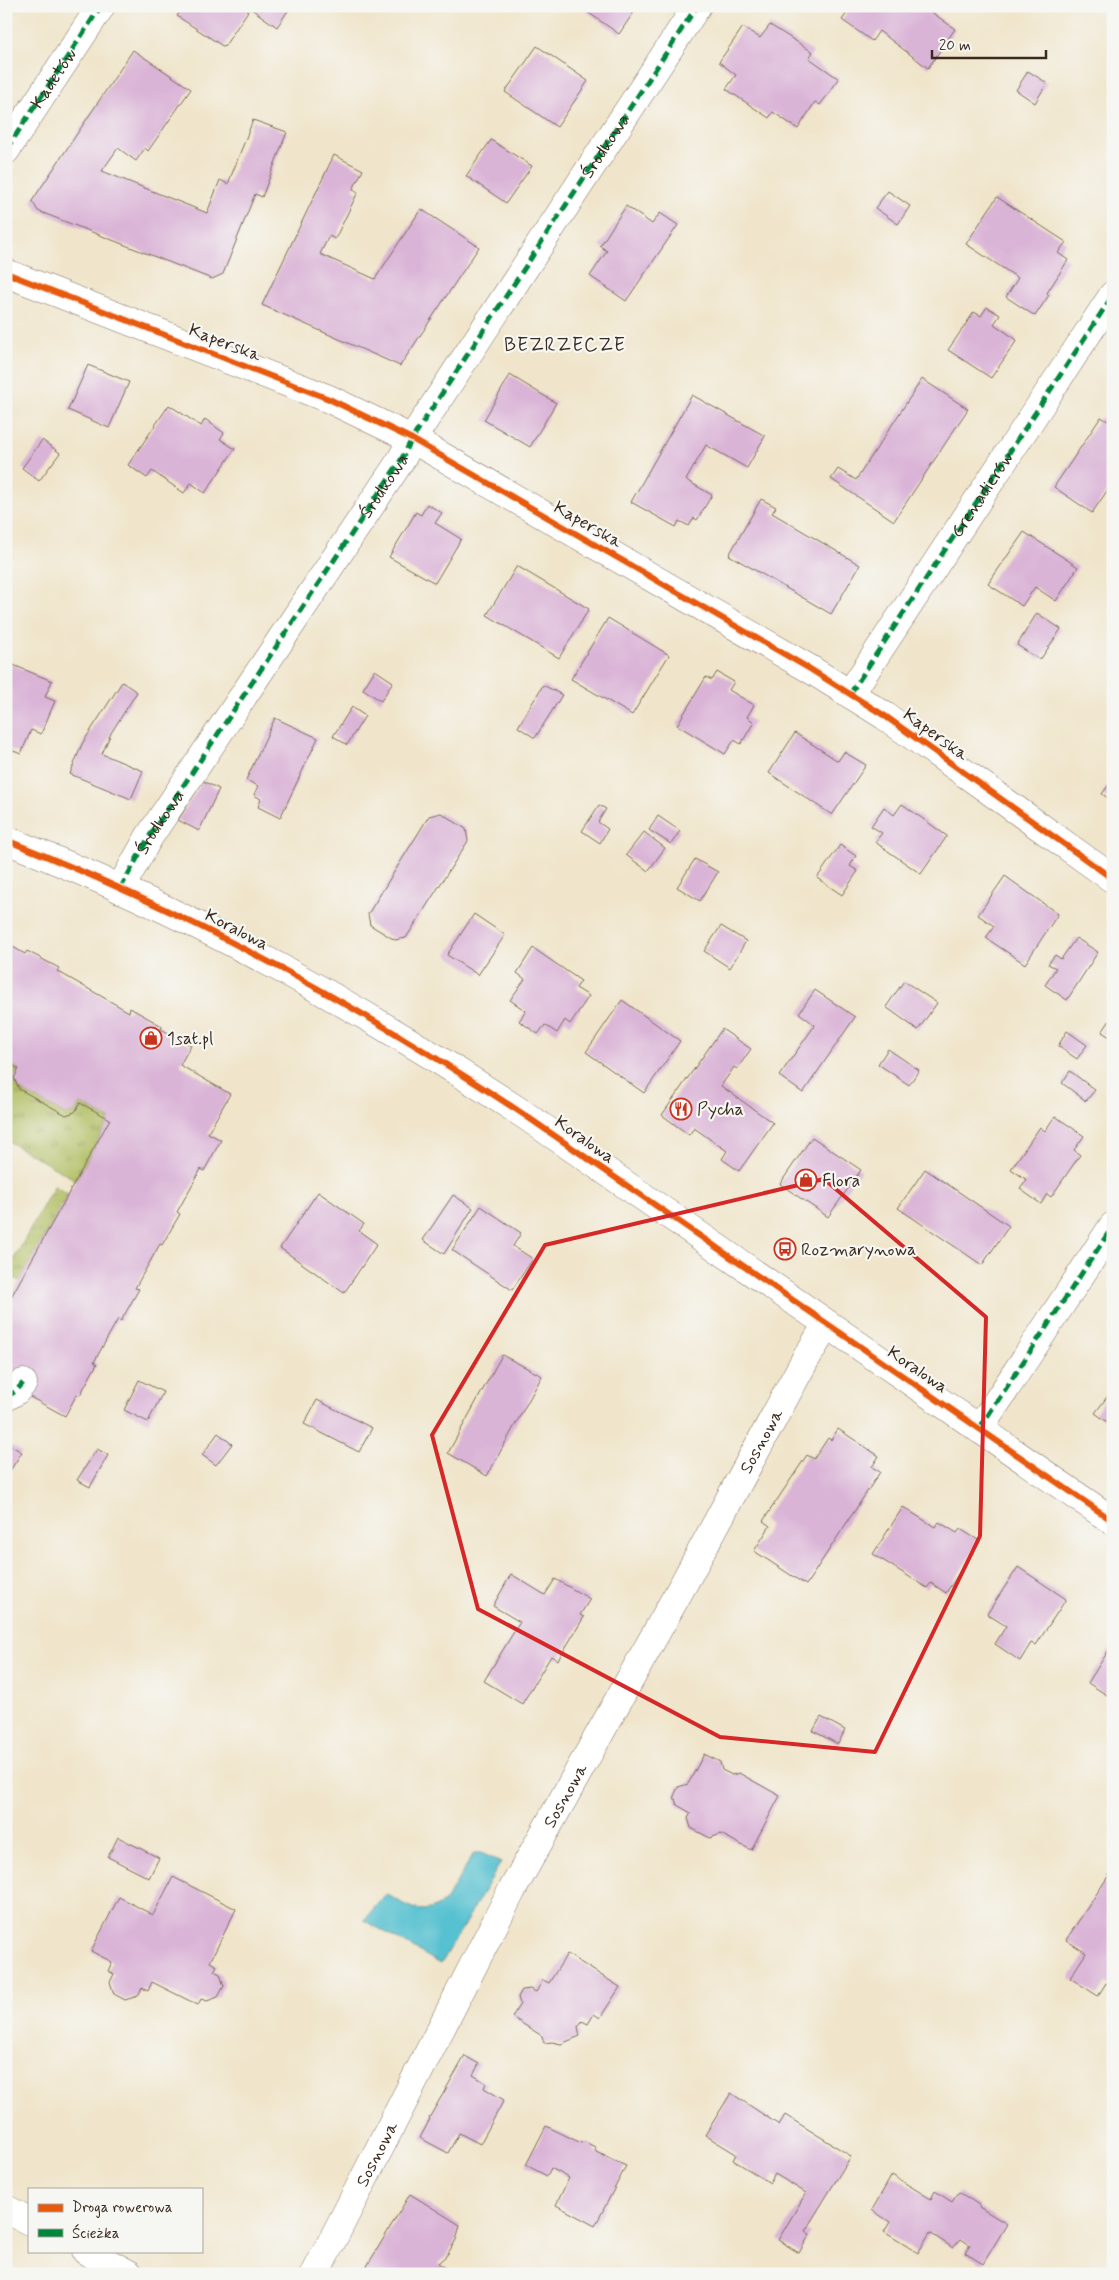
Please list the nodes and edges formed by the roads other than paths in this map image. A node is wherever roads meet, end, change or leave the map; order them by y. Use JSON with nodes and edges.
{"nodes":[{"id":1,"x":101,"y":6,"type":"edge"},
{"id":2,"x":697,"y":6,"type":"edge"},
{"id":3,"x":6,"y":150,"type":"edge"},
{"id":4,"x":6,"y":273,"type":"edge"},
{"id":5,"x":1113,"y":294,"type":"edge"},
{"id":6,"x":412,"y":439,"type":"junction"},
{"id":7,"x":850,"y":694,"type":"junction"},
{"id":8,"x":6,"y":840,"type":"edge"},
{"id":9,"x":1113,"y":879,"type":"edge"},
{"id":10,"x":120,"y":889,"type":"junction"},
{"id":11,"x":1113,"y":1226,"type":"edge"},
{"id":12,"x":827,"y":1324,"type":"junction"},
{"id":13,"x":979,"y":1429,"type":"junction"},
{"id":14,"x":1113,"y":1521,"type":"edge"},
{"id":15,"x":6,"y":2209,"type":"edge"},
{"id":16,"x":28,"y":2220,"type":"edge"},
{"id":17,"x":88,"y":2252,"type":"edge"},
{"id":18,"x":129,"y":2274,"type":"edge"},
{"id":19,"x":315,"y":2274,"type":"edge"}],
"edges":[{"from":1,"to":3,"type":"street","name":"Kadetów"},
{"from":2,"to":6,"type":"street","name":"Środkowa"},
{"from":4,"to":6,"type":"street","name":"Kaperska"},
{"from":5,"to":7,"type":"street","name":"Grenadierów"},
{"from":6,"to":7,"type":"street","name":"Kaperska"},
{"from":6,"to":10,"type":"street","name":"Środkowa"},
{"from":7,"to":9,"type":"street","name":"Kaperska"},
{"from":8,"to":10,"type":"street","name":"Koralowa"},
{"from":10,"to":12,"type":"street","name":"Koralowa"},
{"from":11,"to":13,"type":"street"},
{"from":12,"to":13,"type":"street","name":"Koralowa"},
{"from":12,"to":19,"type":"street","name":"Sosnowa"},
{"from":13,"to":14,"type":"street","name":"Koralowa"},
{"from":15,"to":16,"type":"street"},
{"from":17,"to":18,"type":"street"}]}
